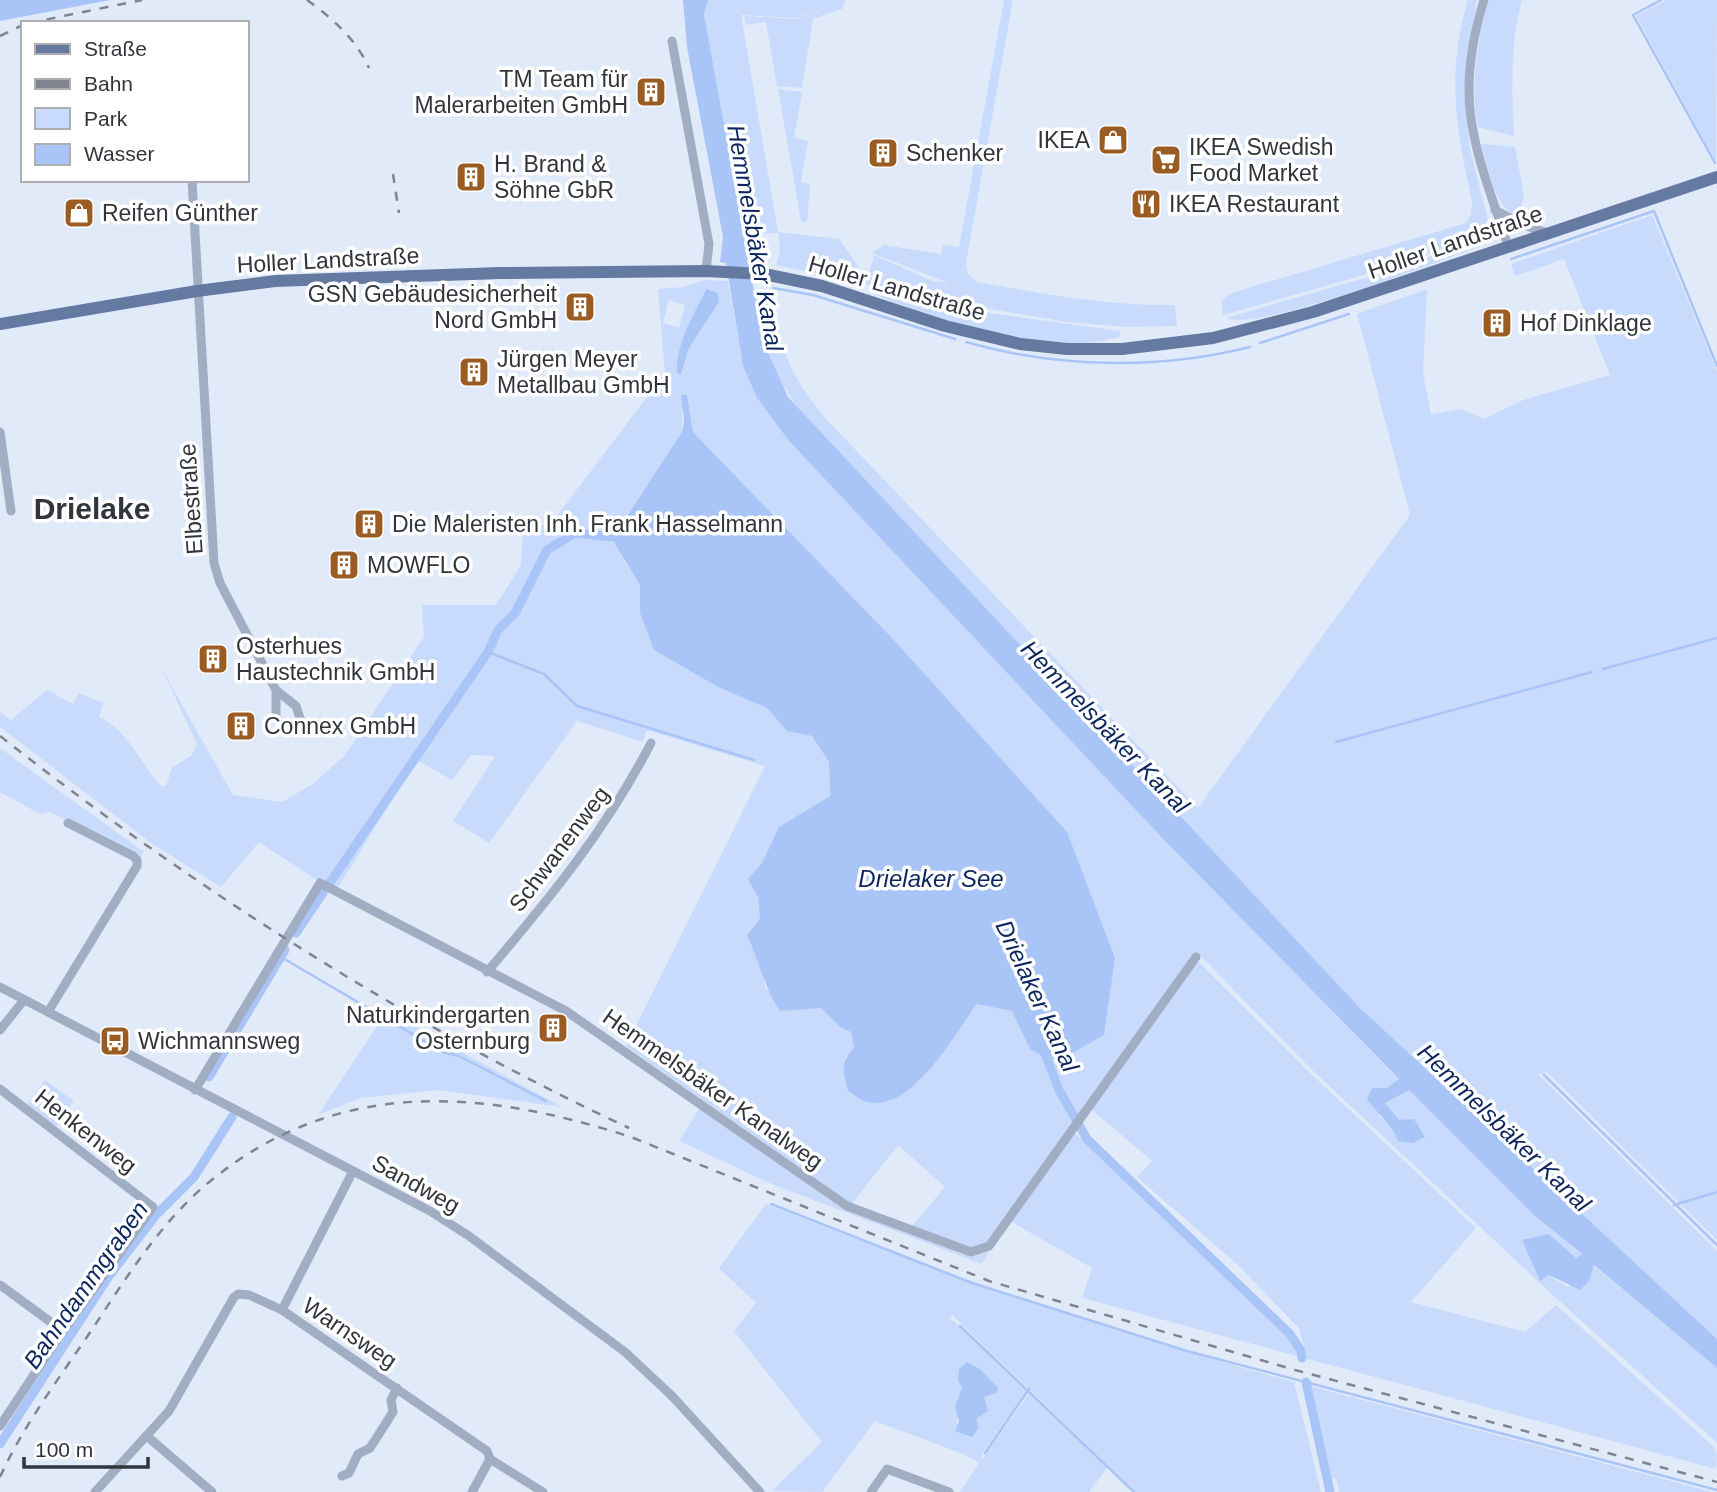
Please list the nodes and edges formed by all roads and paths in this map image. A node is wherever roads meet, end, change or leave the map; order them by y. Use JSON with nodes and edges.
{"nodes":[{"id":1,"x":1484,"y":0,"type":"edge"},
{"id":2,"x":672,"y":41,"type":"dead end"},
{"id":3,"x":1717,"y":177,"type":"edge"},
{"id":4,"x":192,"y":182,"type":"edge"},
{"id":5,"x":1495,"y":210,"type":"junction"},
{"id":6,"x":1547,"y":233,"type":"junction"},
{"id":7,"x":1508,"y":246,"type":"junction"},
{"id":8,"x":706,"y":271,"type":"junction"},
{"id":9,"x":197,"y":291,"type":"junction"},
{"id":10,"x":0,"y":324,"type":"edge"},
{"id":11,"x":0,"y":432,"type":"edge"},
{"id":12,"x":11,"y":511,"type":"dead end"},
{"id":13,"x":276,"y":690,"type":"dead end"},
{"id":14,"x":651,"y":743,"type":"dead end"},
{"id":15,"x":68,"y":823,"type":"dead end"},
{"id":16,"x":1196,"y":957,"type":"dead end"},
{"id":17,"x":487,"y":972,"type":"junction"},
{"id":18,"x":0,"y":987,"type":"edge"},
{"id":19,"x":24,"y":1000,"type":"junction"},
{"id":20,"x":48,"y":1012,"type":"junction"},
{"id":21,"x":0,"y":1030,"type":"edge"},
{"id":22,"x":0,"y":1090,"type":"edge"},
{"id":23,"x":195,"y":1090,"type":"junction"},
{"id":24,"x":353,"y":1171,"type":"junction"},
{"id":25,"x":0,"y":1285,"type":"edge"},
{"id":26,"x":282,"y":1310,"type":"junction"},
{"id":27,"x":63,"y":1331,"type":"junction"},
{"id":28,"x":397,"y":1388,"type":"junction"},
{"id":29,"x":0,"y":1426,"type":"edge"},
{"id":30,"x":148,"y":1437,"type":"junction"},
{"id":31,"x":490,"y":1459,"type":"junction"},
{"id":32,"x":342,"y":1476,"type":"dead end"},
{"id":33,"x":95,"y":1492,"type":"edge"},
{"id":34,"x":212,"y":1492,"type":"edge"},
{"id":35,"x":472,"y":1492,"type":"edge"},
{"id":36,"x":543,"y":1492,"type":"edge"},
{"id":37,"x":760,"y":1492,"type":"edge"},
{"id":38,"x":871,"y":1492,"type":"edge"},
{"id":39,"x":949,"y":1492,"type":"edge"}],
"edges":[{"from":1,"to":5,"type":"street"},
{"from":2,"to":8,"type":"street"},
{"from":3,"to":6,"type":"main road","name":"Holler Landstraße"},
{"from":4,"to":9,"type":"street","name":"Elbestraße"},
{"from":5,"to":6,"type":"street"},
{"from":5,"to":7,"type":"street"},
{"from":6,"to":7,"type":"main road","name":"Holler Landstraße"},
{"from":7,"to":8,"type":"main road","name":"Holler Landstraße"},
{"from":8,"to":9,"type":"main road","name":"Holler Landstraße"},
{"from":9,"to":10,"type":"main road","name":"Holler Landstraße"},
{"from":9,"to":13,"type":"street","name":"Elbestraße"},
{"from":11,"to":12,"type":"street"},
{"from":14,"to":17,"type":"street","name":"Schwanenweg"},
{"from":15,"to":20,"type":"street"},
{"from":16,"to":17,"type":"street","name":"Hemmelsbäker Kanalweg"},
{"from":17,"to":23,"type":"street","name":"Hemmelsbäker Kanalweg"},
{"from":18,"to":19,"type":"street","name":"Sandweg"},
{"from":19,"to":20,"type":"street","name":"Sandweg"},
{"from":19,"to":21,"type":"street"},
{"from":20,"to":23,"type":"street","name":"Sandweg"},
{"from":22,"to":27,"type":"street","name":"Henkenweg"},
{"from":23,"to":24,"type":"street","name":"Sandweg"},
{"from":24,"to":26,"type":"street","name":"Warnsweg"},
{"from":24,"to":37,"type":"street","name":"Sandweg"},
{"from":25,"to":27,"type":"street"},
{"from":26,"to":28,"type":"street","name":"Warnsweg"},
{"from":26,"to":30,"type":"street"},
{"from":27,"to":29,"type":"street"},
{"from":28,"to":31,"type":"street","name":"Warnsweg"},
{"from":28,"to":32,"type":"street"},
{"from":30,"to":33,"type":"street"},
{"from":30,"to":34,"type":"street"},
{"from":31,"to":35,"type":"street"},
{"from":31,"to":36,"type":"street","name":"Warnsweg"},
{"from":38,"to":39,"type":"street"}]}
